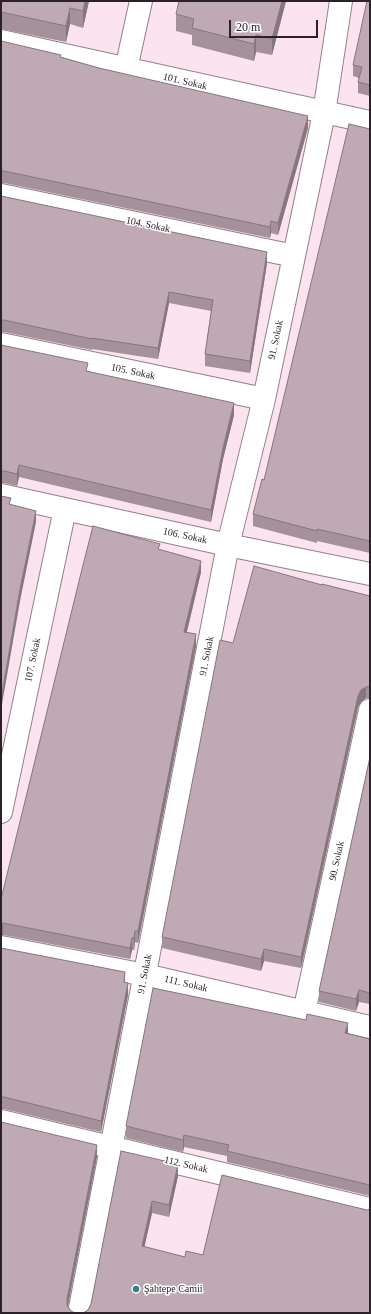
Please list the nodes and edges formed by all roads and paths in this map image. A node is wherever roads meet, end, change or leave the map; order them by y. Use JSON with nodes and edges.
{"nodes":[{"id":1,"x":141,"y":1,"type":"edge"},
{"id":2,"x":341,"y":1,"type":"edge"},
{"id":3,"x":1,"y":41,"type":"edge"},
{"id":4,"x":126,"y":69,"type":"junction"},
{"id":5,"x":324,"y":113,"type":"junction"},
{"id":6,"x":370,"y":122,"type":"edge"},
{"id":7,"x":1,"y":195,"type":"edge"},
{"id":8,"x":294,"y":256,"type":"junction"},
{"id":9,"x":1,"y":344,"type":"edge"},
{"id":10,"x":264,"y":399,"type":"junction"},
{"id":11,"x":1,"y":495,"type":"edge"},
{"id":12,"x":65,"y":509,"type":"junction"},
{"id":13,"x":228,"y":545,"type":"junction"},
{"id":14,"x":370,"y":574,"type":"edge"},
{"id":15,"x":370,"y":710,"type":"edge"},
{"id":16,"x":1,"y":812,"type":"edge"},
{"id":17,"x":1,"y":947,"type":"edge"},
{"id":18,"x":145,"y":974,"type":"junction"},
{"id":19,"x":304,"y":1012,"type":"junction"},
{"id":20,"x":370,"y":1027,"type":"edge"},
{"id":21,"x":1,"y":1121,"type":"edge"},
{"id":22,"x":112,"y":1147,"type":"junction"},
{"id":23,"x":370,"y":1209,"type":"edge"},
{"id":24,"x":79,"y":1313,"type":"edge"}],
"edges":[{"from":1,"to":4,"type":"street"},
{"from":2,"to":5,"type":"street","name":"91. Sokak"},
{"from":3,"to":4,"type":"street","name":"101. Sokak"},
{"from":4,"to":5,"type":"street","name":"101. Sokak"},
{"from":5,"to":6,"type":"street","name":"101. Sokak"},
{"from":5,"to":8,"type":"street","name":"91. Sokak"},
{"from":7,"to":8,"type":"street","name":"104. Sokak"},
{"from":8,"to":10,"type":"street","name":"91. Sokak"},
{"from":9,"to":10,"type":"street","name":"105. Sokak"},
{"from":10,"to":13,"type":"street","name":"91. Sokak"},
{"from":11,"to":12,"type":"street","name":"106. Sokak"},
{"from":12,"to":13,"type":"street","name":"106. Sokak"},
{"from":12,"to":16,"type":"street","name":"107. Sokak"},
{"from":13,"to":14,"type":"street","name":"106. Sokak"},
{"from":13,"to":18,"type":"street","name":"91. Sokak"},
{"from":15,"to":19,"type":"street","name":"90. Sokak"},
{"from":17,"to":18,"type":"street","name":"111. Sokak"},
{"from":18,"to":19,"type":"street","name":"111. Sokak"},
{"from":18,"to":22,"type":"street","name":"91. Sokak"},
{"from":19,"to":20,"type":"street","name":"111. Sokak"},
{"from":21,"to":22,"type":"street","name":"112. Sokak"},
{"from":22,"to":23,"type":"street","name":"112. Sokak"},
{"from":22,"to":24,"type":"street","name":"91. Sokak"}]}
